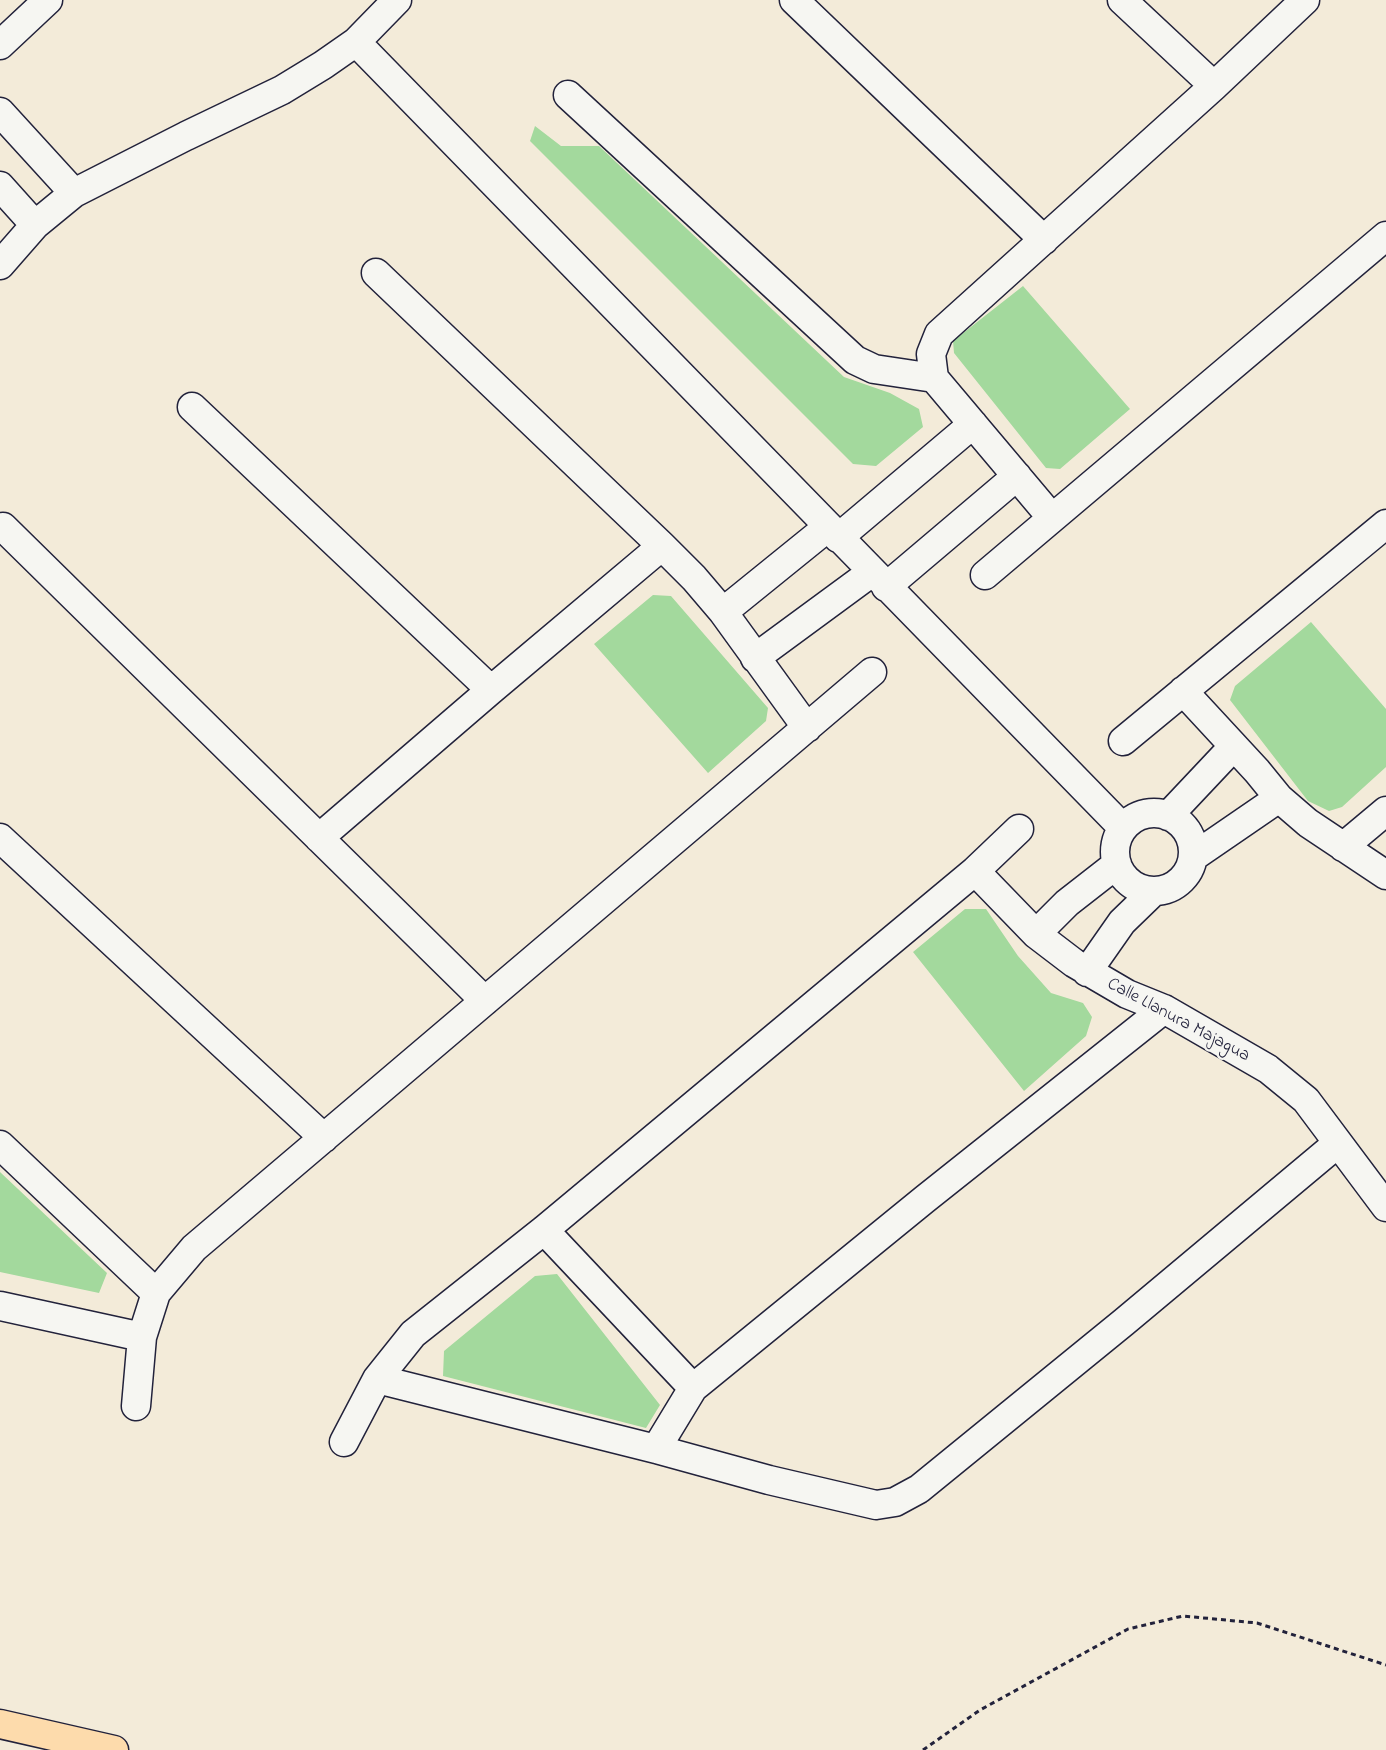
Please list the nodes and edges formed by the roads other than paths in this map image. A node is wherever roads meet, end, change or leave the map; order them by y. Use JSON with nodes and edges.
{"nodes":[{"id":1,"x":48,"y":0,"type":"edge"},
{"id":2,"x":397,"y":0,"type":"edge"},
{"id":3,"x":794,"y":0,"type":"edge"},
{"id":4,"x":1122,"y":0,"type":"edge"},
{"id":5,"x":1305,"y":0,"type":"edge"},
{"id":6,"x":356,"y":42,"type":"junction"},
{"id":7,"x":0,"y":45,"type":"edge"},
{"id":8,"x":1214,"y":86,"type":"junction"},
{"id":9,"x":568,"y":95,"type":"dead end"},
{"id":10,"x":0,"y":112,"type":"edge"},
{"id":11,"x":0,"y":186,"type":"edge"},
{"id":12,"x":74,"y":193,"type":"junction"},
{"id":13,"x":35,"y":225,"type":"junction"},
{"id":14,"x":1386,"y":236,"type":"edge"},
{"id":15,"x":1044,"y":240,"type":"junction"},
{"id":16,"x":0,"y":265,"type":"edge"},
{"id":17,"x":376,"y":273,"type":"dead end"},
{"id":18,"x":934,"y":378,"type":"junction"},
{"id":19,"x":192,"y":407,"type":"dead end"},
{"id":20,"x":973,"y":424,"type":"junction"},
{"id":21,"x":1017,"y":476,"type":"junction"},
{"id":22,"x":1052,"y":518,"type":"junction"},
{"id":23,"x":1386,"y":524,"type":"edge"},
{"id":24,"x":3,"y":527,"type":"dead end"},
{"id":25,"x":833,"y":532,"type":"junction"},
{"id":26,"x":662,"y":546,"type":"junction"},
{"id":27,"x":985,"y":575,"type":"dead end"},
{"id":28,"x":879,"y":579,"type":"junction"},
{"id":29,"x":723,"y":612,"type":"junction"},
{"id":30,"x":755,"y":658,"type":"junction"},
{"id":31,"x":872,"y":672,"type":"dead end"},
{"id":32,"x":491,"y":690,"type":"junction"},
{"id":33,"x":1183,"y":691,"type":"junction"},
{"id":34,"x":807,"y":728,"type":"junction"},
{"id":35,"x":1123,"y":741,"type":"dead end"},
{"id":36,"x":1233,"y":747,"type":"junction"},
{"id":37,"x":1279,"y":798,"type":"junction"},
{"id":38,"x":1386,"y":811,"type":"edge"},
{"id":39,"x":1168,"y":816,"type":"junction"},
{"id":40,"x":1123,"y":828,"type":"junction"},
{"id":41,"x":1019,"y":829,"type":"dead end"},
{"id":42,"x":0,"y":838,"type":"edge"},
{"id":43,"x":319,"y":838,"type":"junction"},
{"id":44,"x":1343,"y":847,"type":"junction"},
{"id":45,"x":1193,"y":857,"type":"junction"},
{"id":46,"x":1117,"y":864,"type":"junction"},
{"id":47,"x":975,"y":871,"type":"junction"},
{"id":48,"x":1386,"y":875,"type":"edge"},
{"id":49,"x":1153,"y":892,"type":"junction"},
{"id":50,"x":1036,"y":934,"type":"junction"},
{"id":51,"x":1087,"y":972,"type":"junction"},
{"id":52,"x":485,"y":1001,"type":"junction"},
{"id":53,"x":1164,"y":1009,"type":"junction"},
{"id":54,"x":324,"y":1138,"type":"junction"},
{"id":55,"x":1338,"y":1143,"type":"junction"},
{"id":56,"x":0,"y":1145,"type":"edge"},
{"id":57,"x":1386,"y":1207,"type":"edge"},
{"id":58,"x":544,"y":1230,"type":"junction"},
{"id":59,"x":156,"y":1293,"type":"junction"},
{"id":60,"x":0,"y":1306,"type":"edge"},
{"id":61,"x":142,"y":1337,"type":"junction"},
{"id":62,"x":377,"y":1379,"type":"junction"},
{"id":63,"x":693,"y":1388,"type":"junction"},
{"id":64,"x":136,"y":1406,"type":"dead end"},
{"id":65,"x":344,"y":1442,"type":"dead end"},
{"id":66,"x":656,"y":1449,"type":"junction"},
{"id":67,"x":0,"y":1724,"type":"edge"},
{"id":68,"x":114,"y":1750,"type":"edge"}],
"edges":[{"from":1,"to":7,"type":"street"},
{"from":2,"to":6,"type":"street"},
{"from":3,"to":15,"type":"street"},
{"from":4,"to":8,"type":"street"},
{"from":5,"to":8,"type":"street"},
{"from":6,"to":12,"type":"street"},
{"from":6,"to":25,"type":"street"},
{"from":8,"to":15,"type":"street"},
{"from":9,"to":18,"type":"street"},
{"from":10,"to":12,"type":"street"},
{"from":11,"to":13,"type":"street"},
{"from":12,"to":13,"type":"street"},
{"from":13,"to":16,"type":"street"},
{"from":14,"to":22,"type":"street"},
{"from":15,"to":18,"type":"street"},
{"from":17,"to":26,"type":"street"},
{"from":18,"to":20,"type":"street"},
{"from":19,"to":32,"type":"street"},
{"from":20,"to":21,"type":"street"},
{"from":20,"to":25,"type":"street"},
{"from":21,"to":22,"type":"street"},
{"from":21,"to":28,"type":"street"},
{"from":22,"to":27,"type":"street"},
{"from":23,"to":33,"type":"street"},
{"from":24,"to":43,"type":"street"},
{"from":25,"to":28,"type":"street"},
{"from":25,"to":29,"type":"street"},
{"from":26,"to":29,"type":"street"},
{"from":26,"to":32,"type":"street"},
{"from":28,"to":30,"type":"street"},
{"from":28,"to":40,"type":"street"},
{"from":29,"to":30,"type":"street"},
{"from":30,"to":34,"type":"street"},
{"from":31,"to":34,"type":"street"},
{"from":32,"to":43,"type":"street"},
{"from":33,"to":35,"type":"street"},
{"from":33,"to":36,"type":"street"},
{"from":34,"to":52,"type":"street"},
{"from":36,"to":37,"type":"street"},
{"from":36,"to":39,"type":"street"},
{"from":37,"to":44,"type":"street"},
{"from":37,"to":45,"type":"street"},
{"from":38,"to":44,"type":"street"},
{"from":39,"to":40,"type":"street"},
{"from":39,"to":45,"type":"street"},
{"from":40,"to":46,"type":"street"},
{"from":41,"to":47,"type":"street"},
{"from":42,"to":54,"type":"street"},
{"from":43,"to":52,"type":"street"},
{"from":44,"to":48,"type":"street"},
{"from":45,"to":49,"type":"street"},
{"from":46,"to":49,"type":"street"},
{"from":46,"to":50,"type":"street"},
{"from":47,"to":50,"type":"street","name":"Calle Llanura Majagua"},
{"from":47,"to":58,"type":"street"},
{"from":49,"to":51,"type":"street"},
{"from":50,"to":51,"type":"street","name":"Calle Llanura Majagua"},
{"from":51,"to":53,"type":"street","name":"Calle Llanura Majagua"},
{"from":52,"to":54,"type":"street"},
{"from":53,"to":55,"type":"street","name":"Calle Llanura Majagua"},
{"from":53,"to":63,"type":"street"},
{"from":54,"to":59,"type":"street"},
{"from":55,"to":57,"type":"street","name":"Calle Llanura Majagua"},
{"from":55,"to":66,"type":"street"},
{"from":56,"to":59,"type":"street"},
{"from":58,"to":62,"type":"street"},
{"from":58,"to":63,"type":"street"},
{"from":59,"to":61,"type":"street"},
{"from":60,"to":61,"type":"street"},
{"from":61,"to":64,"type":"street"},
{"from":62,"to":65,"type":"street"},
{"from":62,"to":66,"type":"street"},
{"from":63,"to":66,"type":"street"},
{"from":67,"to":68,"type":"main road"}]}
